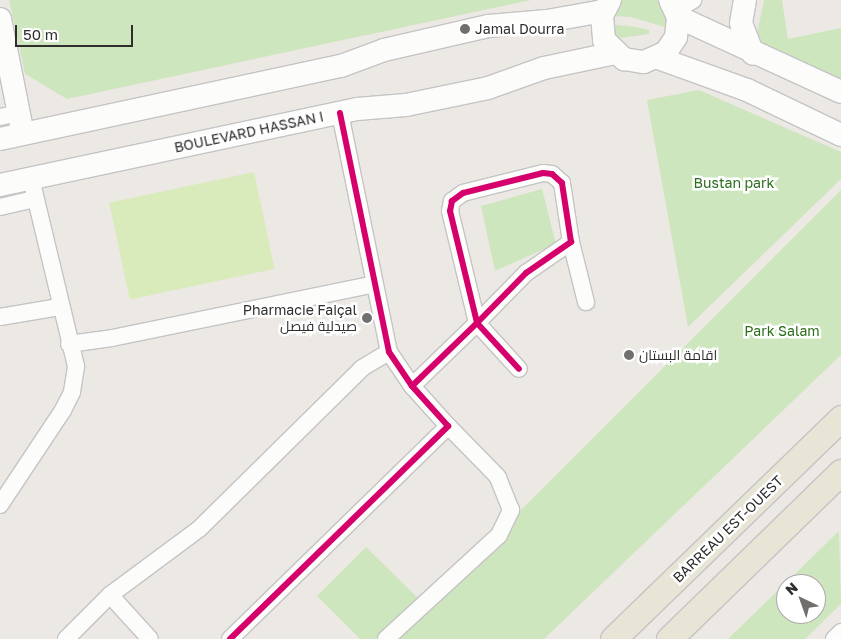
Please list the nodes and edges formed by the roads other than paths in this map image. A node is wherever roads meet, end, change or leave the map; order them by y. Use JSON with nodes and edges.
{"nodes":[{"id":1,"x":745,"y":0,"type":"edge"},
{"id":2,"x":607,"y":4,"type":"edge"},
{"id":3,"x":679,"y":7,"type":"edge"},
{"id":4,"x":0,"y":19,"type":"edge"},
{"id":5,"x":615,"y":53,"type":"junction"},
{"id":6,"x":754,"y":54,"type":"junction"},
{"id":7,"x":658,"y":58,"type":"junction"},
{"id":8,"x":841,"y":92,"type":"edge"},
{"id":9,"x":340,"y":113,"type":"junction"},
{"id":10,"x":14,"y":122,"type":"edge"},
{"id":11,"x":841,"y":135,"type":"edge"},
{"id":12,"x":0,"y":139,"type":"edge"},
{"id":13,"x":0,"y":185,"type":"edge"},
{"id":14,"x":33,"y":189,"type":"junction"},
{"id":15,"x":0,"y":207,"type":"edge"},
{"id":16,"x":571,"y":242,"type":"junction"},
{"id":17,"x":375,"y":284,"type":"junction"},
{"id":18,"x":586,"y":302,"type":"dead end"},
{"id":19,"x":59,"y":307,"type":"junction"},
{"id":20,"x":0,"y":317,"type":"edge"},
{"id":21,"x":476,"y":323,"type":"junction"},
{"id":22,"x":69,"y":344,"type":"junction"},
{"id":23,"x":389,"y":352,"type":"junction"},
{"id":24,"x":519,"y":370,"type":"dead end"},
{"id":25,"x":412,"y":386,"type":"junction"},
{"id":26,"x":841,"y":418,"type":"edge"},
{"id":27,"x":448,"y":426,"type":"junction"},
{"id":28,"x":841,"y":472,"type":"edge"},
{"id":29,"x":0,"y":505,"type":"edge"},
{"id":30,"x":110,"y":595,"type":"junction"},
{"id":31,"x":841,"y":632,"type":"edge"},
{"id":32,"x":66,"y":639,"type":"edge"},
{"id":33,"x":150,"y":639,"type":"edge"},
{"id":34,"x":230,"y":639,"type":"edge"},
{"id":35,"x":386,"y":639,"type":"edge"},
{"id":36,"x":613,"y":639,"type":"edge"},
{"id":37,"x":669,"y":639,"type":"edge"},
{"id":38,"x":834,"y":639,"type":"edge"}],
"edges":[{"from":1,"to":6,"type":"main road"},
{"from":2,"to":5,"type":"main road"},
{"from":2,"to":10,"type":"main road"},
{"from":3,"to":6,"type":"main road"},
{"from":3,"to":7,"type":"main road"},
{"from":4,"to":10,"type":"main road"},
{"from":5,"to":7,"type":"main road"},
{"from":5,"to":9,"type":"main road","name":"BOULEVARD HASSAN I"},
{"from":6,"to":8,"type":"main road"},
{"from":7,"to":11,"type":"main road"},
{"from":9,"to":14,"type":"main road","name":"BOULEVARD HASSAN I"},
{"from":9,"to":17,"type":"street"},
{"from":10,"to":12,"type":"main road"},
{"from":13,"to":14,"type":"main road","name":"BOULEVARD HASSAN I"},
{"from":14,"to":15,"type":"street"},
{"from":14,"to":19,"type":"street"},
{"from":16,"to":18,"type":"street"},
{"from":16,"to":21,"type":"street"},
{"from":16,"to":21,"type":"street"},
{"from":17,"to":22,"type":"street"},
{"from":17,"to":23,"type":"street"},
{"from":19,"to":20,"type":"street"},
{"from":19,"to":22,"type":"street"},
{"from":21,"to":24,"type":"street"},
{"from":21,"to":25,"type":"street"},
{"from":22,"to":29,"type":"street"},
{"from":23,"to":25,"type":"street"},
{"from":23,"to":30,"type":"street"},
{"from":25,"to":27,"type":"street"},
{"from":26,"to":36,"type":"main road","name":"BARREAU EST-OUEST"},
{"from":27,"to":34,"type":"street"},
{"from":27,"to":35,"type":"street"},
{"from":28,"to":37,"type":"main road"},
{"from":30,"to":32,"type":"street"},
{"from":30,"to":33,"type":"street"},
{"from":31,"to":38,"type":"street"}]}
